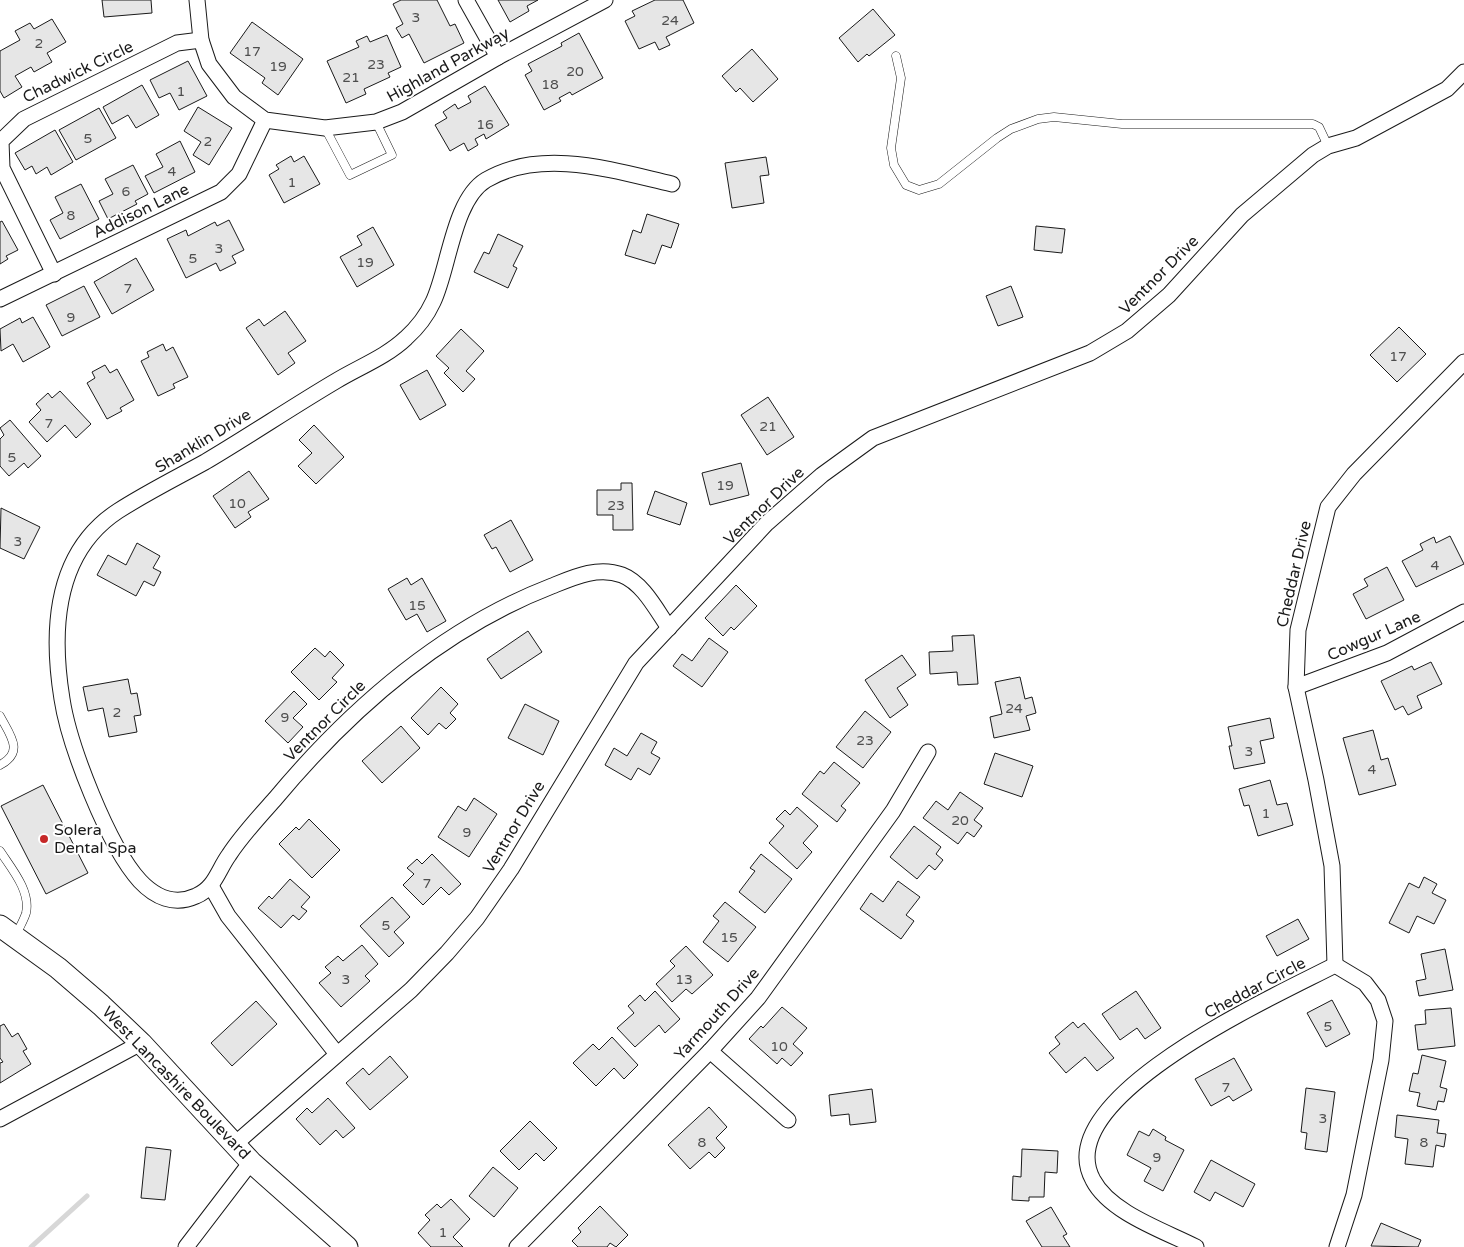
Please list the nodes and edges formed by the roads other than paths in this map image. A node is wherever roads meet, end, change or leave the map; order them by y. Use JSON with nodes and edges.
{"nodes":[{"id":1,"x":197,"y":0,"type":"edge"},
{"id":2,"x":466,"y":0,"type":"edge"},
{"id":3,"x":605,"y":0,"type":"edge"},
{"id":4,"x":201,"y":40,"type":"junction"},
{"id":5,"x":896,"y":56,"type":"dead end"},
{"id":6,"x":498,"y":57,"type":"junction"},
{"id":7,"x":1464,"y":72,"type":"edge"},
{"id":8,"x":265,"y":120,"type":"junction"},
{"id":9,"x":376,"y":122,"type":"junction"},
{"id":10,"x":325,"y":128,"type":"junction"},
{"id":11,"x":1328,"y":146,"type":"junction"},
{"id":12,"x":672,"y":184,"type":"dead end"},
{"id":13,"x":54,"y":274,"type":"junction"},
{"id":14,"x":0,"y":300,"type":"edge"},
{"id":15,"x":1464,"y":362,"type":"edge"},
{"id":16,"x":1464,"y":612,"type":"edge"},
{"id":17,"x":669,"y":628,"type":"junction"},
{"id":18,"x":1296,"y":687,"type":"junction"},
{"id":19,"x":0,"y":716,"type":"edge"},
{"id":20,"x":928,"y":752,"type":"dead end"},
{"id":21,"x":0,"y":765,"type":"edge"},
{"id":22,"x":0,"y":851,"type":"edge"},
{"id":23,"x":212,"y":886,"type":"junction"},
{"id":24,"x":8,"y":931,"type":"edge"},
{"id":25,"x":1335,"y":965,"type":"junction"},
{"id":26,"x":141,"y":1043,"type":"junction"},
{"id":27,"x":710,"y":1050,"type":"junction"},
{"id":28,"x":337,"y":1054,"type":"junction"},
{"id":29,"x":0,"y":1119,"type":"edge"},
{"id":30,"x":788,"y":1120,"type":"dead end"},
{"id":31,"x":235,"y":1144,"type":"junction"},
{"id":32,"x":252,"y":1162,"type":"junction"},
{"id":33,"x":186,"y":1247,"type":"edge"},
{"id":34,"x":348,"y":1247,"type":"edge"},
{"id":35,"x":516,"y":1247,"type":"edge"},
{"id":36,"x":1196,"y":1247,"type":"edge"},
{"id":37,"x":1337,"y":1247,"type":"edge"}],
"edges":[{"from":1,"to":4,"type":"street","name":"Highland Parkway"},
{"from":2,"to":6,"type":"street"},
{"from":3,"to":6,"type":"street","name":"Highland Parkway"},
{"from":4,"to":8,"type":"street","name":"Highland Parkway"},
{"from":4,"to":13,"type":"street","name":"Chadwick Circle"},
{"from":5,"to":11,"type":"lane"},
{"from":6,"to":9,"type":"street","name":"Highland Parkway"},
{"from":7,"to":11,"type":"street","name":"Ventnor Drive"},
{"from":8,"to":10,"type":"street","name":"Highland Parkway"},
{"from":8,"to":13,"type":"street","name":"Addison Lane"},
{"from":9,"to":10,"type":"street","name":"Highland Parkway"},
{"from":9,"to":10,"type":"lane"},
{"from":11,"to":17,"type":"street","name":"Ventnor Drive"},
{"from":12,"to":23,"type":"street","name":"Shanklin Drive"},
{"from":13,"to":14,"type":"street","name":"Addison Lane"},
{"from":15,"to":18,"type":"street","name":"Cheddar Drive"},
{"from":16,"to":18,"type":"street","name":"Cowgur Lane"},
{"from":17,"to":23,"type":"street","name":"Ventnor Circle"},
{"from":17,"to":28,"type":"street","name":"Ventnor Drive"},
{"from":18,"to":25,"type":"street","name":"Cheddar Drive"},
{"from":19,"to":21,"type":"lane"},
{"from":20,"to":27,"type":"street","name":"Yarmouth Drive"},
{"from":22,"to":24,"type":"lane"},
{"from":23,"to":28,"type":"street"},
{"from":24,"to":26,"type":"main road","name":"West Lancashire Boulevard"},
{"from":25,"to":36,"type":"street","name":"Cheddar Circle"},
{"from":25,"to":37,"type":"street"},
{"from":26,"to":29,"type":"street"},
{"from":26,"to":31,"type":"main road","name":"West Lancashire Boulevard"},
{"from":27,"to":30,"type":"street"},
{"from":27,"to":35,"type":"street","name":"Yarmouth Drive"},
{"from":28,"to":31,"type":"street","name":"Ventnor Drive"},
{"from":31,"to":32,"type":"main road","name":"West Lancashire Boulevard"},
{"from":32,"to":33,"type":"street"},
{"from":32,"to":34,"type":"main road","name":"West Lancashire Boulevard"}]}
